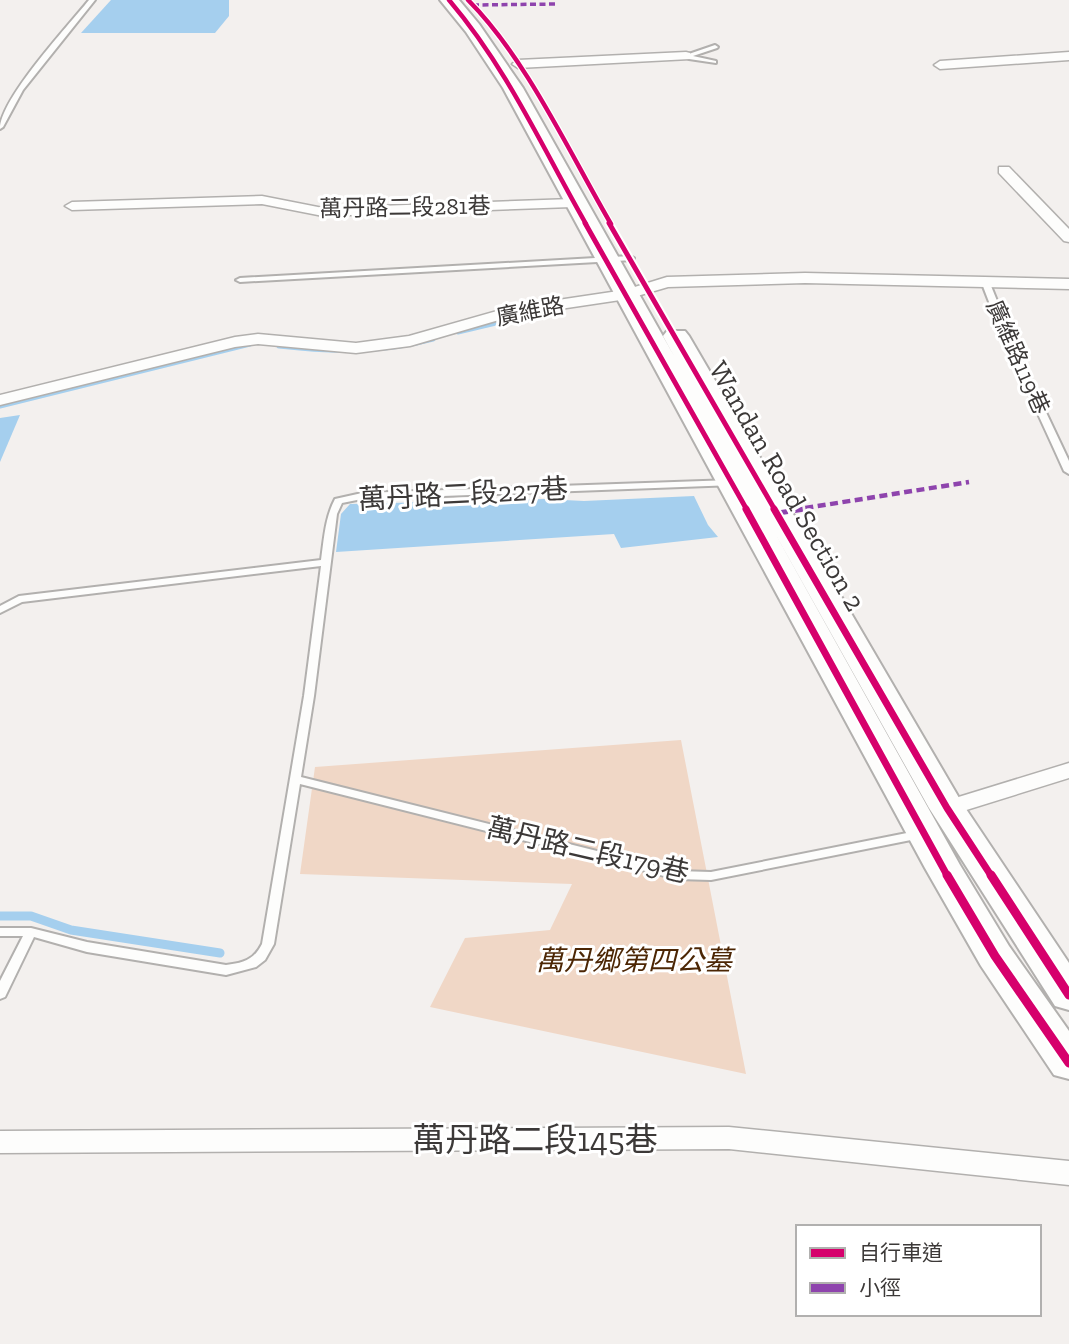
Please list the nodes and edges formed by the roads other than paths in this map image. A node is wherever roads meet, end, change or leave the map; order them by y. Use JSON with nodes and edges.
{"nodes":[{"id":1,"x":92,"y":0,"type":"edge"},
{"id":2,"x":449,"y":0,"type":"edge"},
{"id":3,"x":468,"y":0,"type":"edge"},
{"id":4,"x":715,"y":47,"type":"dead end"},
{"id":5,"x":686,"y":56,"type":"junction"},
{"id":6,"x":1069,"y":56,"type":"edge"},
{"id":7,"x":714,"y":62,"type":"dead end"},
{"id":8,"x":508,"y":64,"type":"junction"},
{"id":9,"x":940,"y":65,"type":"dead end"},
{"id":10,"x":0,"y":127,"type":"edge"},
{"id":11,"x":1004,"y":170,"type":"dead end"},
{"id":12,"x":572,"y":203,"type":"junction"},
{"id":13,"x":72,"y":206,"type":"dead end"},
{"id":14,"x":1069,"y":238,"type":"edge"},
{"id":15,"x":618,"y":259,"type":"junction"},
{"id":16,"x":240,"y":280,"type":"dead end"},
{"id":17,"x":985,"y":281,"type":"junction"},
{"id":18,"x":1069,"y":284,"type":"edge"},
{"id":19,"x":637,"y":290,"type":"junction"},
{"id":20,"x":0,"y":400,"type":"edge"},
{"id":21,"x":1069,"y":471,"type":"edge"},
{"id":22,"x":732,"y":484,"type":"junction"},
{"id":23,"x":326,"y":562,"type":"junction"},
{"id":24,"x":0,"y":610,"type":"edge"},
{"id":25,"x":1069,"y":769,"type":"edge"},
{"id":26,"x":295,"y":779,"type":"junction"},
{"id":27,"x":947,"y":808,"type":"junction"},
{"id":28,"x":925,"y":833,"type":"junction"},
{"id":29,"x":0,"y":932,"type":"edge"},
{"id":30,"x":32,"y":932,"type":"junction"},
{"id":31,"x":0,"y":994,"type":"edge"},
{"id":32,"x":1069,"y":995,"type":"edge"},
{"id":33,"x":1069,"y":1063,"type":"edge"},
{"id":34,"x":0,"y":1142,"type":"edge"},
{"id":35,"x":1069,"y":1173,"type":"edge"}],
"edges":[{"from":1,"to":10,"type":"lane"},
{"from":2,"to":8,"type":"main road","name":"Wandan Road Section 2"},
{"from":3,"to":8,"type":"main road","name":"Wandan Road Section 2"},
{"from":4,"to":5,"type":"lane"},
{"from":5,"to":7,"type":"lane"},
{"from":5,"to":8,"type":"street"},
{"from":6,"to":9,"type":"street"},
{"from":8,"to":12,"type":"main road","name":"Wandan Road Section 2"},
{"from":8,"to":15,"type":"main road","name":"Wandan Road Section 2"},
{"from":11,"to":14,"type":"street"},
{"from":12,"to":13,"type":"street","name":"萬丹路二段281巷"},
{"from":12,"to":15,"type":"main road","name":"Wandan Road Section 2"},
{"from":15,"to":16,"type":"lane"},
{"from":15,"to":19,"type":"main road","name":"Wandan Road Section 2"},
{"from":17,"to":18,"type":"street","name":"廣維路"},
{"from":17,"to":19,"type":"street","name":"廣維路"},
{"from":17,"to":21,"type":"lane","name":"廣維路119巷"},
{"from":19,"to":20,"type":"street","name":"廣維路"},
{"from":19,"to":22,"type":"main road","name":"Wandan Road Section 2"},
{"from":19,"to":27,"type":"main road","name":"Wandan Road Section 2"},
{"from":22,"to":23,"type":"lane","name":"萬丹路二段227巷"},
{"from":22,"to":28,"type":"main road","name":"Wandan Road Section 2"},
{"from":23,"to":24,"type":"lane"},
{"from":23,"to":26,"type":"lane"},
{"from":25,"to":27,"type":"street"},
{"from":26,"to":28,"type":"lane","name":"萬丹路二段179巷"},
{"from":26,"to":30,"type":"lane"},
{"from":27,"to":32,"type":"main road","name":"Wandan Road Section 2"},
{"from":28,"to":33,"type":"main road","name":"Wandan Road Section 2"},
{"from":29,"to":30,"type":"lane"},
{"from":30,"to":31,"type":"lane"},
{"from":34,"to":35,"type":"street","name":"萬丹路二段145巷"}]}
